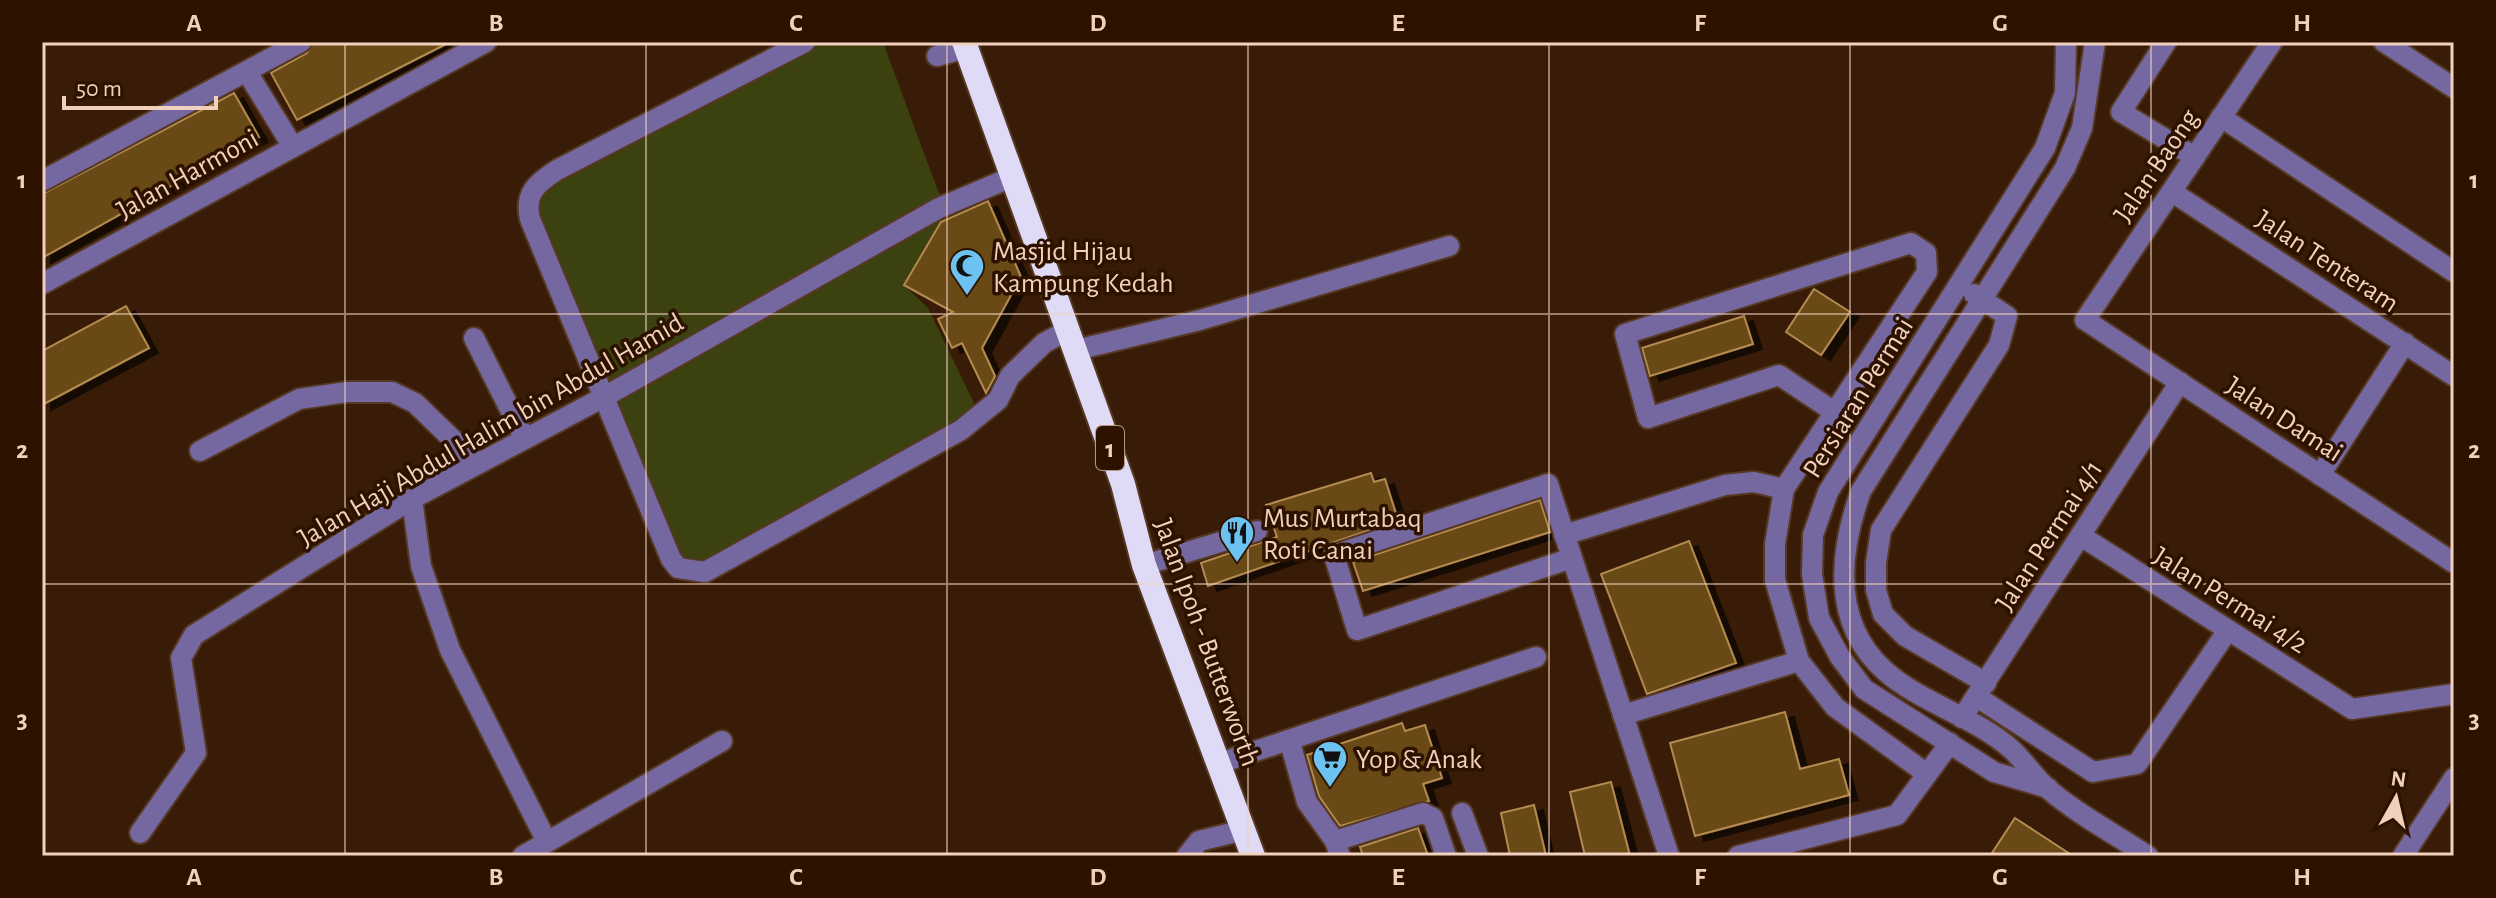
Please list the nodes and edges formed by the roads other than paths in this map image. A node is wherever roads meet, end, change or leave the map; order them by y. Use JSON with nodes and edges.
{"nodes":[{"id":1,"x":301,"y":42,"type":"edge"},
{"id":2,"x":486,"y":42,"type":"edge"},
{"id":3,"x":805,"y":42,"type":"edge"},
{"id":4,"x":2066,"y":42,"type":"edge"},
{"id":5,"x":2095,"y":42,"type":"edge"},
{"id":6,"x":2166,"y":42,"type":"edge"},
{"id":7,"x":2272,"y":42,"type":"edge"},
{"id":8,"x":2384,"y":42,"type":"edge"},
{"id":9,"x":965,"y":45,"type":"edge"},
{"id":10,"x":937,"y":56,"type":"dead end"},
{"id":11,"x":247,"y":72,"type":"junction"},
{"id":12,"x":2454,"y":88,"type":"edge"},
{"id":13,"x":2221,"y":117,"type":"junction"},
{"id":14,"x":293,"y":147,"type":"junction"},
{"id":15,"x":2195,"y":157,"type":"junction"},
{"id":16,"x":1012,"y":177,"type":"junction"},
{"id":17,"x":42,"y":181,"type":"edge"},
{"id":18,"x":2172,"y":192,"type":"junction"},
{"id":19,"x":1449,"y":246,"type":"dead end"},
{"id":20,"x":2454,"y":272,"type":"edge"},
{"id":21,"x":42,"y":284,"type":"edge"},
{"id":22,"x":1960,"y":285,"type":"junction"},
{"id":23,"x":1982,"y":300,"type":"junction"},
{"id":24,"x":2085,"y":320,"type":"joint"},
{"id":25,"x":474,"y":338,"type":"dead end"},
{"id":26,"x":1072,"y":340,"type":"junction"},
{"id":27,"x":2405,"y":343,"type":"junction"},
{"id":28,"x":2454,"y":376,"type":"edge"},
{"id":29,"x":2180,"y":382,"type":"junction"},
{"id":30,"x":604,"y":397,"type":"junction"},
{"id":31,"x":1833,"y":411,"type":"junction"},
{"id":32,"x":525,"y":439,"type":"junction"},
{"id":33,"x":200,"y":451,"type":"dead end"},
{"id":34,"x":477,"y":463,"type":"junction"},
{"id":35,"x":2320,"y":475,"type":"junction"},
{"id":36,"x":1784,"y":489,"type":"junction"},
{"id":37,"x":412,"y":499,"type":"junction"},
{"id":38,"x":1257,"y":531,"type":"dead end"},
{"id":39,"x":1564,"y":535,"type":"junction"},
{"id":40,"x":2081,"y":536,"type":"junction"},
{"id":41,"x":1572,"y":558,"type":"junction"},
{"id":42,"x":2454,"y":563,"type":"edge"},
{"id":43,"x":1144,"y":565,"type":"junction"},
{"id":44,"x":2228,"y":630,"type":"junction"},
{"id":45,"x":1536,"y":657,"type":"dead end"},
{"id":46,"x":1799,"y":661,"type":"junction"},
{"id":47,"x":1981,"y":690,"type":"junction"},
{"id":48,"x":2454,"y":694,"type":"edge"},
{"id":49,"x":1623,"y":715,"type":"junction"},
{"id":50,"x":1962,"y":718,"type":"junction"},
{"id":51,"x":722,"y":741,"type":"dead end"},
{"id":52,"x":1286,"y":743,"type":"junction"},
{"id":53,"x":1950,"y":743,"type":"junction"},
{"id":54,"x":1220,"y":763,"type":"junction"},
{"id":55,"x":1927,"y":774,"type":"junction"},
{"id":56,"x":2454,"y":778,"type":"edge"},
{"id":57,"x":2048,"y":788,"type":"junction"},
{"id":58,"x":1462,"y":813,"type":"dead end"},
{"id":59,"x":1244,"y":830,"type":"junction"},
{"id":60,"x":140,"y":833,"type":"dead end"},
{"id":61,"x":547,"y":842,"type":"junction"},
{"id":62,"x":1337,"y":849,"type":"edge"},
{"id":63,"x":523,"y":856,"type":"edge"},
{"id":64,"x":1187,"y":856,"type":"edge"},
{"id":65,"x":1253,"y":856,"type":"edge"},
{"id":66,"x":1446,"y":856,"type":"edge"},
{"id":67,"x":1478,"y":856,"type":"edge"},
{"id":68,"x":1669,"y":856,"type":"edge"},
{"id":69,"x":1738,"y":856,"type":"edge"},
{"id":70,"x":2148,"y":856,"type":"edge"},
{"id":71,"x":2403,"y":856,"type":"edge"}],
"edges":[{"from":1,"to":11,"type":"street"},
{"from":2,"to":14,"type":"street","name":"Jalan Harmoni"},
{"from":3,"to":30,"type":"street"},
{"from":4,"to":22,"type":"street","name":"Persiaran Permai"},
{"from":5,"to":23,"type":"street","name":"Persiaran Permai"},
{"from":6,"to":15,"type":"street"},
{"from":7,"to":13,"type":"street","name":"Jalan Baong"},
{"from":8,"to":12,"type":"street"},
{"from":9,"to":10,"type":"street"},
{"from":9,"to":16,"type":"highway","name":"Jalan Ipoh - Butterworth","number":"1"},
{"from":11,"to":14,"type":"street"},
{"from":11,"to":17,"type":"street"},
{"from":13,"to":15,"type":"street","name":"Jalan Baong"},
{"from":13,"to":20,"type":"street"},
{"from":14,"to":21,"type":"street","name":"Jalan Harmoni"},
{"from":15,"to":18,"type":"street","name":"Jalan Baong"},
{"from":16,"to":26,"type":"highway","name":"Jalan Ipoh - Butterworth","number":"1"},
{"from":16,"to":30,"type":"street","name":"Jalan Haji Abdul Halim bin Abdul Hamid"},
{"from":18,"to":24,"type":"street","name":"Jalan Baong"},
{"from":18,"to":27,"type":"street","name":"Jalan Tenteram"},
{"from":19,"to":26,"type":"street"},
{"from":22,"to":23,"type":"street"},
{"from":22,"to":53,"type":"street","name":"Persiaran Permai"},
{"from":23,"to":47,"type":"street"},
{"from":23,"to":50,"type":"street","name":"Persiaran Permai"},
{"from":24,"to":29,"type":"street","name":"Jalan Damai"},
{"from":25,"to":32,"type":"street"},
{"from":26,"to":30,"type":"street"},
{"from":26,"to":43,"type":"highway","name":"Jalan Ipoh - Butterworth","number":"1"},
{"from":27,"to":28,"type":"street","name":"Jalan Tenteram"},
{"from":27,"to":35,"type":"street"},
{"from":29,"to":35,"type":"street","name":"Jalan Damai"},
{"from":29,"to":40,"type":"street","name":"Jalan Permai 4/1"},
{"from":30,"to":32,"type":"street","name":"Jalan Haji Abdul Halim bin Abdul Hamid"},
{"from":31,"to":31,"type":"street"},
{"from":31,"to":36,"type":"street"},
{"from":32,"to":34,"type":"street","name":"Jalan Haji Abdul Halim bin Abdul Hamid"},
{"from":33,"to":34,"type":"street"},
{"from":34,"to":37,"type":"street","name":"Jalan Haji Abdul Halim bin Abdul Hamid"},
{"from":35,"to":42,"type":"street","name":"Jalan Damai"},
{"from":36,"to":39,"type":"street"},
{"from":36,"to":46,"type":"street"},
{"from":37,"to":60,"type":"street","name":"Jalan Haji Abdul Halim bin Abdul Hamid"},
{"from":37,"to":61,"type":"street"},
{"from":38,"to":43,"type":"street"},
{"from":39,"to":41,"type":"street"},
{"from":39,"to":41,"type":"street"},
{"from":40,"to":44,"type":"street","name":"Jalan Permai 4/2"},
{"from":40,"to":47,"type":"street","name":"Jalan Permai 4/1"},
{"from":41,"to":49,"type":"street"},
{"from":43,"to":54,"type":"highway","name":"Jalan Ipoh - Butterworth","number":"1"},
{"from":44,"to":47,"type":"street"},
{"from":44,"to":48,"type":"street","name":"Jalan Permai 4/2"},
{"from":45,"to":52,"type":"street"},
{"from":46,"to":49,"type":"street"},
{"from":46,"to":55,"type":"street"},
{"from":47,"to":50,"type":"street","name":"Jalan Permai 4/1"},
{"from":49,"to":68,"type":"street"},
{"from":50,"to":57,"type":"street","name":"Persiaran Permai"},
{"from":51,"to":61,"type":"street"},
{"from":52,"to":54,"type":"street"},
{"from":52,"to":62,"type":"street"},
{"from":53,"to":55,"type":"street"},
{"from":53,"to":57,"type":"street","name":"Persiaran Permai"},
{"from":54,"to":59,"type":"highway","name":"Jalan Ipoh - Butterworth","number":"1"},
{"from":55,"to":69,"type":"street"},
{"from":56,"to":71,"type":"street"},
{"from":57,"to":70,"type":"street"},
{"from":58,"to":67,"type":"street"},
{"from":59,"to":64,"type":"street"},
{"from":59,"to":65,"type":"highway","name":"Jalan Ipoh - Butterworth","number":"1"},
{"from":61,"to":63,"type":"street"},
{"from":62,"to":66,"type":"street"}]}
